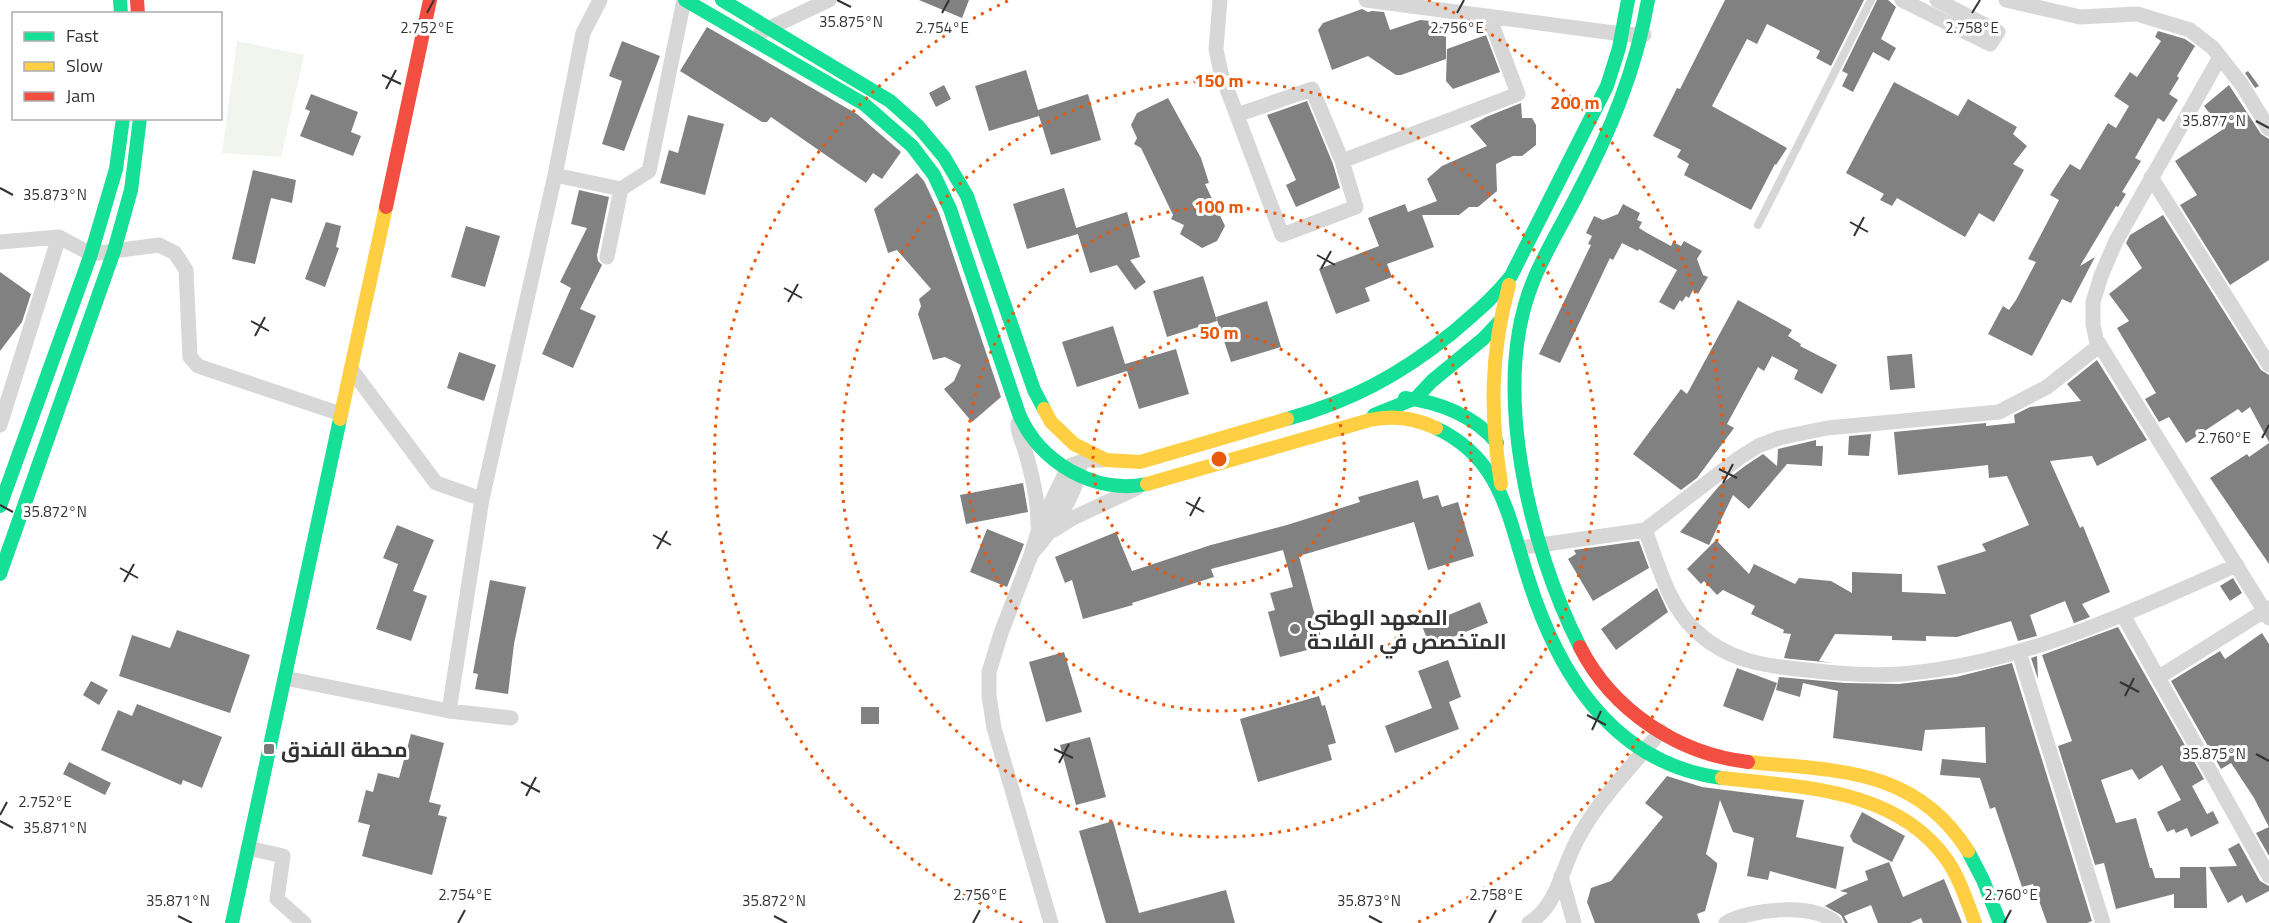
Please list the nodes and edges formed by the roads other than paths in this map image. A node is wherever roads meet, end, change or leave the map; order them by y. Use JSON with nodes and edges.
{"nodes":[{"id":1,"x":430,"y":0,"type":"edge"},
{"id":2,"x":600,"y":0,"type":"edge"},
{"id":3,"x":685,"y":0,"type":"edge"},
{"id":4,"x":722,"y":0,"type":"edge"},
{"id":5,"x":829,"y":0,"type":"edge"},
{"id":6,"x":1220,"y":0,"type":"edge"},
{"id":7,"x":1366,"y":0,"type":"edge"},
{"id":8,"x":1628,"y":0,"type":"edge"},
{"id":9,"x":1648,"y":0,"type":"edge"},
{"id":10,"x":1871,"y":0,"type":"edge"},
{"id":11,"x":1902,"y":0,"type":"edge"},
{"id":12,"x":2006,"y":0,"type":"edge"},
{"id":13,"x":1943,"y":1,"type":"edge"},
{"id":14,"x":1489,"y":16,"type":"junction"},
{"id":15,"x":769,"y":28,"type":"junction"},
{"id":16,"x":1622,"y":34,"type":"junction"},
{"id":17,"x":1644,"y":35,"type":"junction"},
{"id":18,"x":750,"y":38,"type":"junction"},
{"id":19,"x":2220,"y":57,"type":"junction"},
{"id":20,"x":1237,"y":115,"type":"junction"},
{"id":21,"x":123,"y":120,"type":"edge"},
{"id":22,"x":140,"y":120,"type":"edge"},
{"id":23,"x":2269,"y":129,"type":"edge"},
{"id":24,"x":1342,"y":161,"type":"junction"},
{"id":25,"x":555,"y":175,"type":"junction"},
{"id":26,"x":2151,"y":177,"type":"junction"},
{"id":27,"x":621,"y":189,"type":"junction"},
{"id":28,"x":1758,"y":225,"type":"dead end"},
{"id":29,"x":59,"y":237,"type":"junction"},
{"id":30,"x":0,"y":242,"type":"edge"},
{"id":31,"x":114,"y":251,"type":"junction"},
{"id":32,"x":91,"y":254,"type":"junction"},
{"id":33,"x":607,"y":257,"type":"dead end"},
{"id":34,"x":1511,"y":276,"type":"junction"},
{"id":35,"x":1530,"y":288,"type":"junction"},
{"id":36,"x":1498,"y":323,"type":"junction"},
{"id":37,"x":2100,"y":345,"type":"junction"},
{"id":38,"x":2269,"y":365,"type":"edge"},
{"id":39,"x":351,"y":369,"type":"junction"},
{"id":40,"x":1352,"y":395,"type":"junction"},
{"id":41,"x":1416,"y":398,"type":"junction"},
{"id":42,"x":341,"y":414,"type":"junction"},
{"id":43,"x":1019,"y":414,"type":"junction"},
{"id":44,"x":1358,"y":422,"type":"junction"},
{"id":45,"x":0,"y":425,"type":"edge"},
{"id":46,"x":1493,"y":436,"type":"junction"},
{"id":47,"x":1074,"y":444,"type":"junction"},
{"id":48,"x":1106,"y":460,"type":"junction"},
{"id":49,"x":1076,"y":468,"type":"junction"},
{"id":50,"x":1144,"y":484,"type":"junction"},
{"id":51,"x":1527,"y":488,"type":"junction"},
{"id":52,"x":1504,"y":498,"type":"junction"},
{"id":53,"x":482,"y":499,"type":"junction"},
{"id":54,"x":0,"y":506,"type":"edge"},
{"id":55,"x":1645,"y":530,"type":"junction"},
{"id":56,"x":1045,"y":531,"type":"junction"},
{"id":57,"x":1541,"y":544,"type":"junction"},
{"id":58,"x":1519,"y":548,"type":"junction"},
{"id":59,"x":2237,"y":565,"type":"junction"},
{"id":60,"x":0,"y":574,"type":"edge"},
{"id":61,"x":2268,"y":612,"type":"edge"},
{"id":62,"x":2123,"y":615,"type":"junction"},
{"id":63,"x":2019,"y":652,"type":"junction"},
{"id":64,"x":2159,"y":677,"type":"junction"},
{"id":65,"x":285,"y":678,"type":"junction"},
{"id":66,"x":449,"y":711,"type":"junction"},
{"id":67,"x":511,"y":718,"type":"dead end"},
{"id":68,"x":1661,"y":731,"type":"junction"},
{"id":69,"x":1645,"y":750,"type":"junction"},
{"id":70,"x":248,"y":848,"type":"junction"},
{"id":71,"x":1561,"y":876,"type":"junction"},
{"id":72,"x":2269,"y":876,"type":"edge"},
{"id":73,"x":232,"y":923,"type":"edge"},
{"id":74,"x":303,"y":923,"type":"edge"},
{"id":75,"x":1051,"y":923,"type":"edge"},
{"id":76,"x":1529,"y":923,"type":"edge"},
{"id":77,"x":1574,"y":923,"type":"edge"},
{"id":78,"x":1726,"y":923,"type":"edge"},
{"id":79,"x":1835,"y":923,"type":"edge"},
{"id":80,"x":1975,"y":923,"type":"edge"},
{"id":81,"x":2001,"y":923,"type":"edge"},
{"id":82,"x":2103,"y":923,"type":"edge"}],
"edges":[{"from":1,"to":39,"type":"street"},
{"from":2,"to":25,"type":"street"},
{"from":3,"to":18,"type":"street"},
{"from":3,"to":27,"type":"street"},
{"from":4,"to":15,"type":"street"},
{"from":5,"to":15,"type":"street"},
{"from":6,"to":20,"type":"street"},
{"from":7,"to":14,"type":"street"},
{"from":8,"to":16,"type":"street"},
{"from":9,"to":17,"type":"street"},
{"from":10,"to":28,"type":"lane"},
{"from":11,"to":13,"type":"street"},
{"from":12,"to":19,"type":"street"},
{"from":14,"to":16,"type":"street"},
{"from":14,"to":24,"type":"street"},
{"from":15,"to":18,"type":"street"},
{"from":15,"to":47,"type":"street"},
{"from":16,"to":17,"type":"street"},
{"from":16,"to":34,"type":"street"},
{"from":17,"to":35,"type":"street"},
{"from":18,"to":43,"type":"street"},
{"from":19,"to":23,"type":"street"},
{"from":19,"to":26,"type":"street"},
{"from":20,"to":24,"type":"street"},
{"from":20,"to":24,"type":"street"},
{"from":21,"to":32,"type":"street"},
{"from":22,"to":31,"type":"street"},
{"from":25,"to":27,"type":"street"},
{"from":25,"to":53,"type":"street"},
{"from":26,"to":37,"type":"street"},
{"from":26,"to":38,"type":"street"},
{"from":27,"to":33,"type":"street"},
{"from":29,"to":30,"type":"street"},
{"from":29,"to":32,"type":"street"},
{"from":29,"to":45,"type":"street"},
{"from":31,"to":32,"type":"street"},
{"from":31,"to":42,"type":"street"},
{"from":31,"to":60,"type":"street"},
{"from":32,"to":54,"type":"street"},
{"from":34,"to":36,"type":"street"},
{"from":34,"to":40,"type":"street"},
{"from":35,"to":36,"type":"street"},
{"from":35,"to":51,"type":"street"},
{"from":36,"to":41,"type":"street"},
{"from":36,"to":46,"type":"street"},
{"from":37,"to":55,"type":"street"},
{"from":37,"to":59,"type":"street"},
{"from":39,"to":42,"type":"street"},
{"from":39,"to":53,"type":"street"},
{"from":40,"to":41,"type":"street"},
{"from":40,"to":48,"type":"street"},
{"from":41,"to":44,"type":"street"},
{"from":41,"to":46,"type":"street"},
{"from":42,"to":65,"type":"street"},
{"from":43,"to":49,"type":"street"},
{"from":43,"to":56,"type":"street"},
{"from":44,"to":50,"type":"street"},
{"from":44,"to":52,"type":"street"},
{"from":46,"to":51,"type":"street"},
{"from":46,"to":52,"type":"street"},
{"from":47,"to":48,"type":"street"},
{"from":47,"to":49,"type":"street"},
{"from":48,"to":49,"type":"street"},
{"from":49,"to":50,"type":"street"},
{"from":49,"to":56,"type":"street"},
{"from":50,"to":56,"type":"street"},
{"from":51,"to":57,"type":"street"},
{"from":52,"to":58,"type":"street"},
{"from":53,"to":66,"type":"street"},
{"from":55,"to":57,"type":"street"},
{"from":55,"to":63,"type":"street"},
{"from":56,"to":75,"type":"street"},
{"from":57,"to":58,"type":"street"},
{"from":57,"to":68,"type":"street"},
{"from":58,"to":69,"type":"street"},
{"from":59,"to":61,"type":"street"},
{"from":59,"to":62,"type":"street"},
{"from":61,"to":64,"type":"street"},
{"from":62,"to":63,"type":"street"},
{"from":62,"to":64,"type":"street"},
{"from":63,"to":82,"type":"street"},
{"from":64,"to":72,"type":"street"},
{"from":65,"to":66,"type":"street"},
{"from":65,"to":70,"type":"street"},
{"from":66,"to":67,"type":"street"},
{"from":68,"to":69,"type":"street"},
{"from":68,"to":81,"type":"street"},
{"from":69,"to":71,"type":"street"},
{"from":69,"to":80,"type":"street"},
{"from":70,"to":73,"type":"street"},
{"from":70,"to":74,"type":"street"},
{"from":71,"to":76,"type":"street"},
{"from":71,"to":77,"type":"street"},
{"from":78,"to":79,"type":"street"}]}
